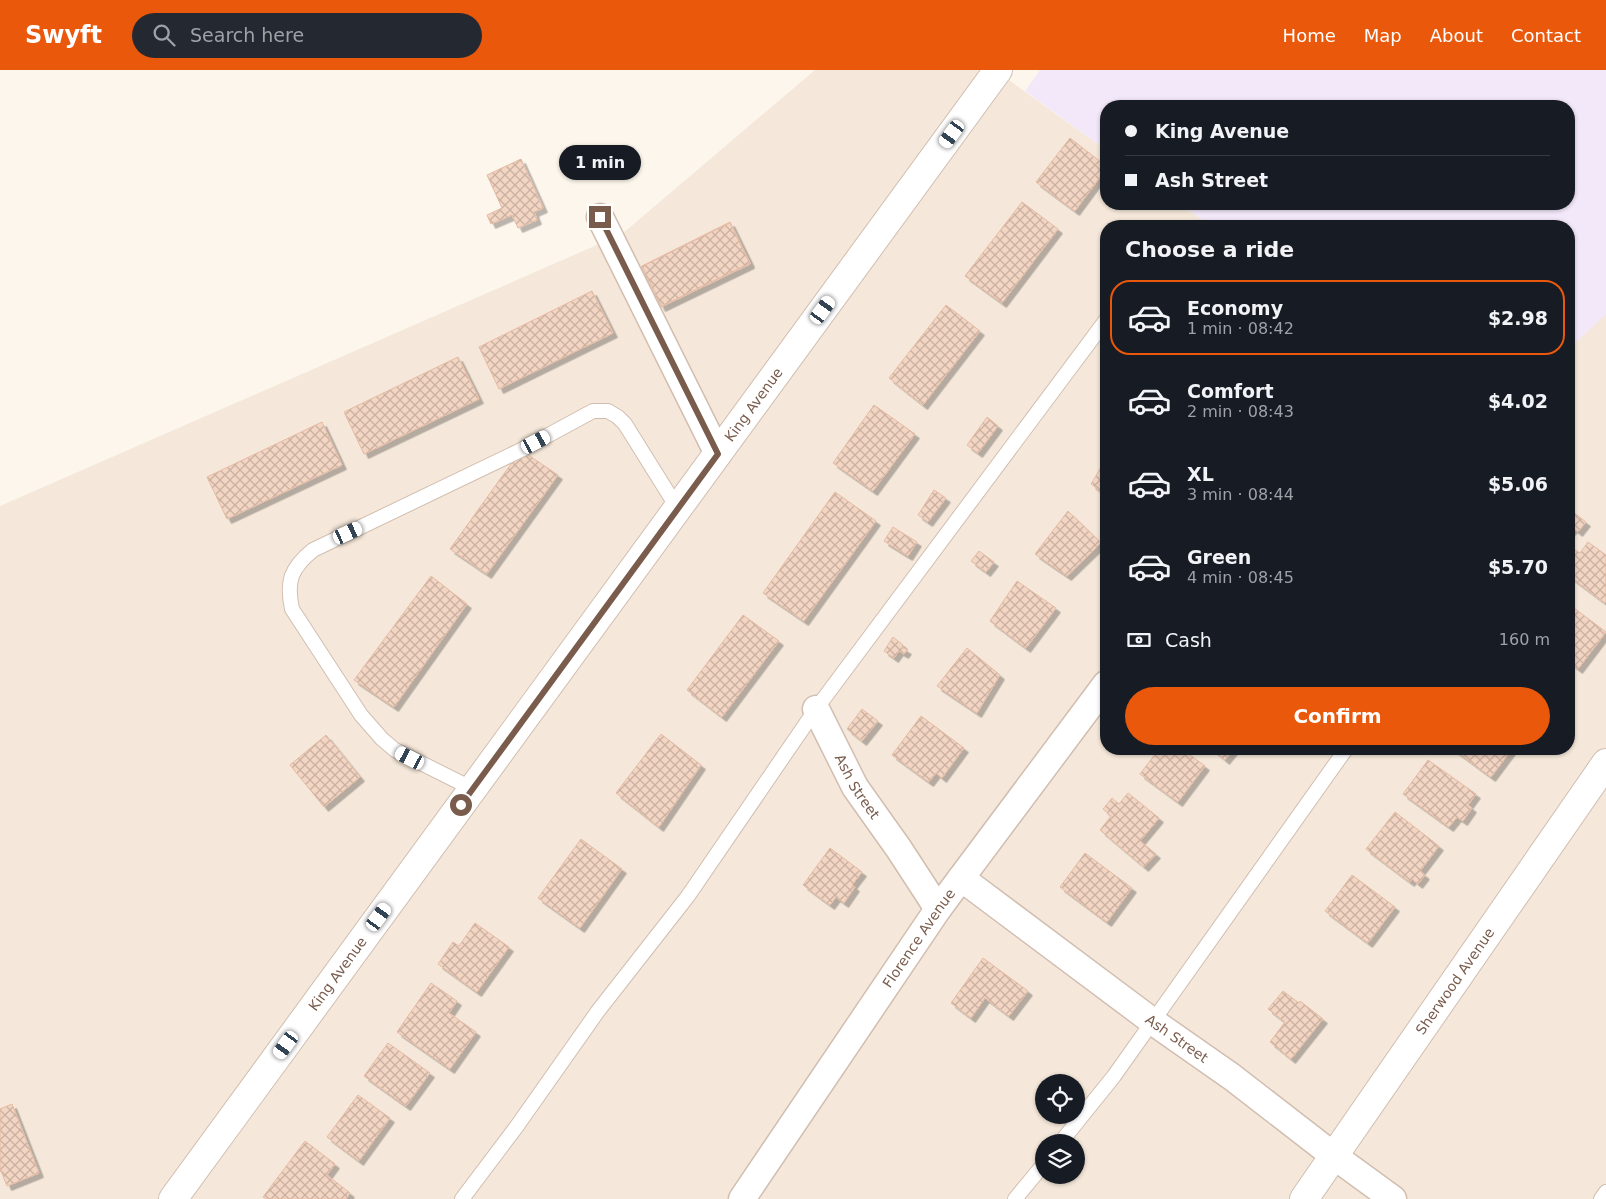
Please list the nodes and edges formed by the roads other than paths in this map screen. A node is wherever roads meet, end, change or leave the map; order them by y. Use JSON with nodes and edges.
{"nodes":[{"id":1,"x":998,"y":70,"type":"edge"},
{"id":2,"x":600,"y":217,"type":"dead end"},
{"id":3,"x":1100,"y":328,"type":"edge"},
{"id":4,"x":718,"y":454,"type":"junction"},
{"id":5,"x":678,"y":509,"type":"junction"},
{"id":6,"x":1100,"y":692,"type":"edge"},
{"id":7,"x":816,"y":709,"type":"junction"},
{"id":8,"x":1342,"y":755,"type":"edge"},
{"id":9,"x":1606,"y":763,"type":"edge"},
{"id":10,"x":473,"y":789,"type":"junction"},
{"id":11,"x":961,"y":878,"type":"junction"},
{"id":12,"x":938,"y":909,"type":"junction"},
{"id":13,"x":1152,"y":1021,"type":"junction"},
{"id":14,"x":1067,"y":1134,"type":"edge"},
{"id":15,"x":1334,"y":1156,"type":"junction"},
{"id":16,"x":1035,"y":1175,"type":"edge"},
{"id":17,"x":1606,"y":1192,"type":"edge"},
{"id":18,"x":173,"y":1199,"type":"edge"},
{"id":19,"x":462,"y":1199,"type":"edge"},
{"id":20,"x":742,"y":1199,"type":"edge"},
{"id":21,"x":1016,"y":1199,"type":"edge"},
{"id":22,"x":1304,"y":1199,"type":"edge"},
{"id":23,"x":1393,"y":1199,"type":"edge"},
{"id":24,"x":1601,"y":1199,"type":"edge"}],
"edges":[{"from":1,"to":4,"type":"street","name":"King Avenue"},
{"from":2,"to":4,"type":"street"},
{"from":3,"to":7,"type":"lane"},
{"from":4,"to":5,"type":"street","name":"King Avenue"},
{"from":5,"to":10,"type":"street","name":"King Avenue"},
{"from":5,"to":10,"type":"lane"},
{"from":6,"to":11,"type":"street","name":"Florence Avenue"},
{"from":7,"to":12,"type":"street","name":"Ash Street"},
{"from":7,"to":19,"type":"lane"},
{"from":8,"to":13,"type":"lane"},
{"from":9,"to":15,"type":"street","name":"Sherwood Avenue"},
{"from":10,"to":18,"type":"street","name":"King Avenue"},
{"from":11,"to":12,"type":"street","name":"Florence Avenue"},
{"from":11,"to":13,"type":"street","name":"Ash Street"},
{"from":12,"to":20,"type":"street","name":"Florence Avenue"},
{"from":13,"to":14,"type":"lane"},
{"from":13,"to":15,"type":"street","name":"Ash Street"},
{"from":15,"to":22,"type":"street","name":"Sherwood Avenue"},
{"from":15,"to":23,"type":"street","name":"Ash Street"},
{"from":16,"to":21,"type":"lane"},
{"from":17,"to":24,"type":"lane"}]}
